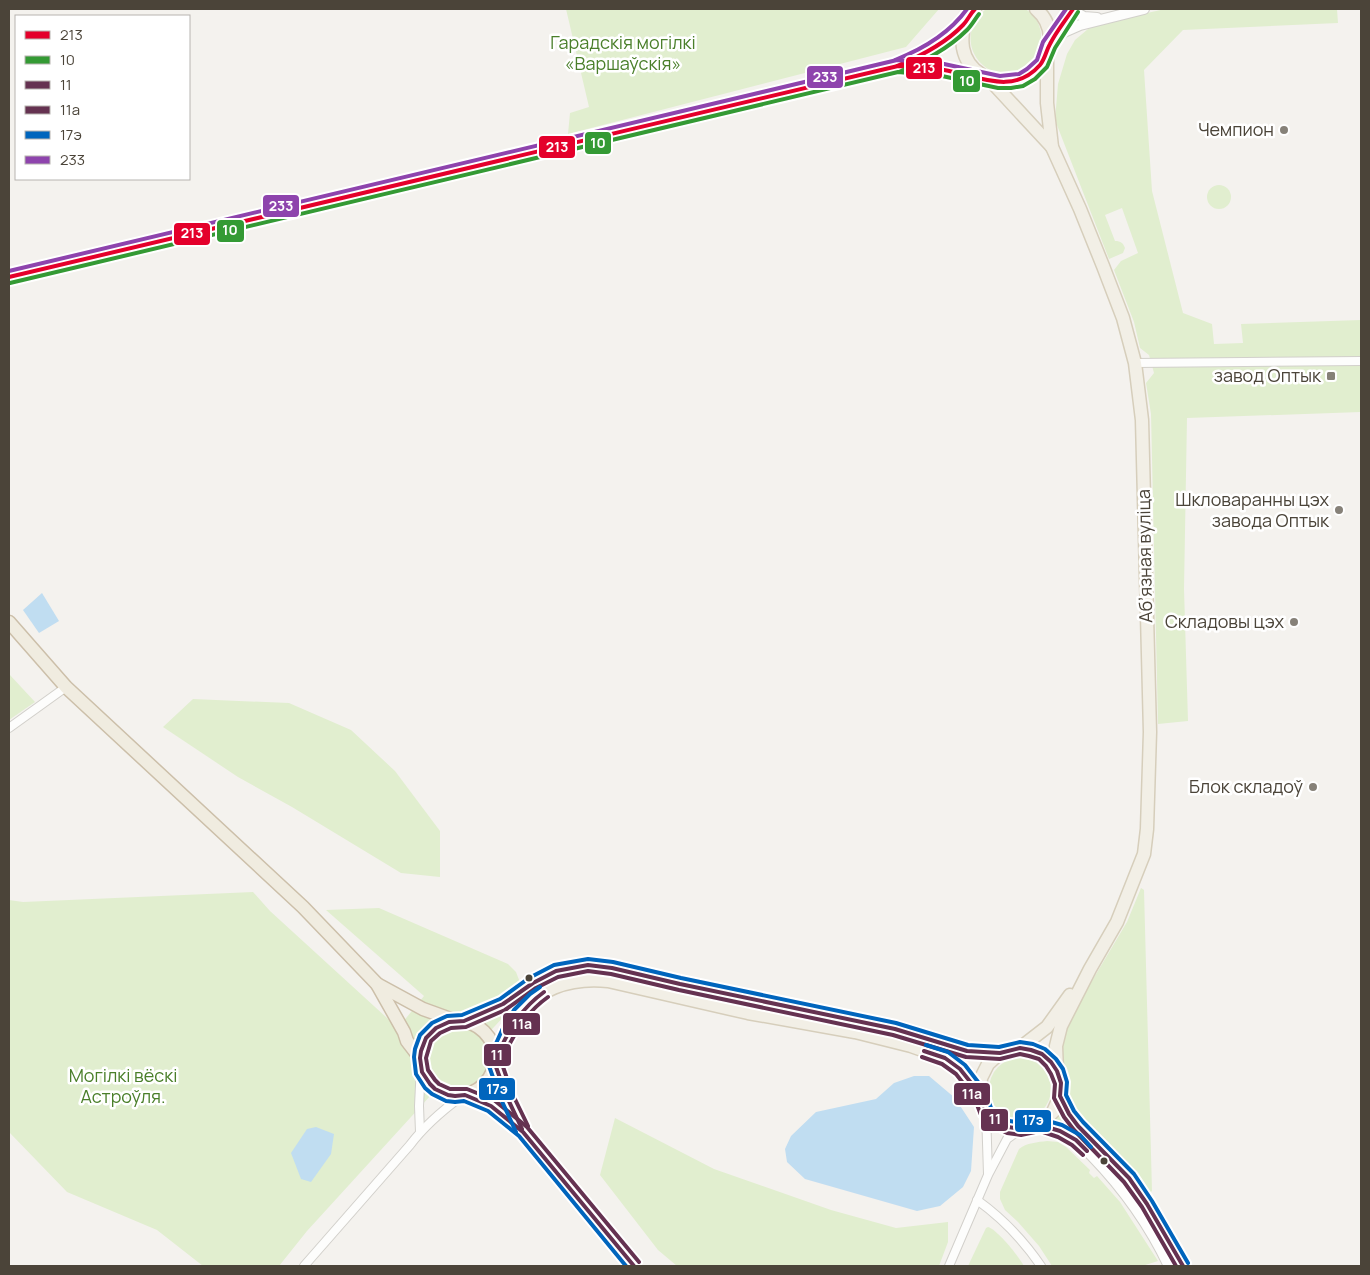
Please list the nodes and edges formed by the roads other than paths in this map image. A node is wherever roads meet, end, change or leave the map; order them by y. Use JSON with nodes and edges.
{"nodes":[{"id":1,"x":975,"y":9,"type":"edge"},
{"id":2,"x":1036,"y":9,"type":"edge"},
{"id":3,"x":1075,"y":9,"type":"edge"},
{"id":4,"x":1144,"y":9,"type":"edge"},
{"id":5,"x":1113,"y":17,"type":"junction"},
{"id":6,"x":964,"y":24,"type":"junction"},
{"id":7,"x":1048,"y":48,"type":"junction"},
{"id":8,"x":898,"y":66,"type":"junction"},
{"id":9,"x":988,"y":79,"type":"junction"},
{"id":10,"x":1052,"y":147,"type":"junction"},
{"id":11,"x":9,"y":277,"type":"edge"},
{"id":12,"x":1361,"y":361,"type":"edge"},
{"id":13,"x":1136,"y":363,"type":"junction"},
{"id":14,"x":9,"y":622,"type":"edge"},
{"id":15,"x":66,"y":687,"type":"junction"},
{"id":16,"x":9,"y":728,"type":"edge"},
{"id":17,"x":1090,"y":969,"type":"junction"},
{"id":18,"x":377,"y":984,"type":"junction"},
{"id":19,"x":460,"y":1021,"type":"junction"},
{"id":20,"x":1020,"y":1048,"type":"junction"},
{"id":21,"x":1000,"y":1053,"type":"junction"},
{"id":22,"x":420,"y":1062,"type":"junction"},
{"id":23,"x":495,"y":1062,"type":"junction"},
{"id":24,"x":1057,"y":1071,"type":"junction"},
{"id":25,"x":980,"y":1094,"type":"junction"},
{"id":26,"x":464,"y":1095,"type":"junction"},
{"id":27,"x":1060,"y":1096,"type":"junction"},
{"id":28,"x":986,"y":1111,"type":"junction"},
{"id":29,"x":1040,"y":1124,"type":"junction"},
{"id":30,"x":1021,"y":1130,"type":"junction"},
{"id":31,"x":420,"y":1132,"type":"junction"},
{"id":32,"x":523,"y":1132,"type":"junction"},
{"id":33,"x":988,"y":1175,"type":"junction"},
{"id":34,"x":977,"y":1200,"type":"junction"},
{"id":35,"x":304,"y":1266,"type":"edge"},
{"id":36,"x":634,"y":1266,"type":"edge"},
{"id":37,"x":949,"y":1266,"type":"edge"},
{"id":38,"x":1041,"y":1266,"type":"edge"},
{"id":39,"x":1169,"y":1266,"type":"edge"},
{"id":40,"x":1182,"y":1266,"type":"edge"}],
"edges":[{"from":1,"to":6,"type":"main road"},
{"from":2,"to":7,"type":"main road","name":"Абʼязная вуліца"},
{"from":3,"to":5,"type":"street"},
{"from":3,"to":7,"type":"main road"},
{"from":4,"to":5,"type":"street"},
{"from":5,"to":7,"type":"street"},
{"from":6,"to":8,"type":"main road"},
{"from":6,"to":9,"type":"main road","name":"Абʼязная вуліца"},
{"from":7,"to":9,"type":"main road"},
{"from":7,"to":10,"type":"main road","name":"Абʼязная вуліца"},
{"from":8,"to":9,"type":"main road"},
{"from":8,"to":11,"type":"main road"},
{"from":9,"to":10,"type":"main road","name":"Абʼязная вуліца"},
{"from":10,"to":13,"type":"main road","name":"Абʼязная вуліца"},
{"from":12,"to":13,"type":"street"},
{"from":13,"to":17,"type":"main road","name":"Абʼязная вуліца"},
{"from":14,"to":15,"type":"highway"},
{"from":15,"to":16,"type":"street"},
{"from":15,"to":18,"type":"highway"},
{"from":17,"to":20,"type":"main road","name":"Абʼязная вуліца"},
{"from":17,"to":24,"type":"main road","name":"Абʼязная вуліца"},
{"from":18,"to":19,"type":"highway"},
{"from":18,"to":22,"type":"highway"},
{"from":19,"to":21,"type":"main road","name":"Абʼязная вуліца"},
{"from":19,"to":22,"type":"highway"},
{"from":19,"to":23,"type":"highway"},
{"from":20,"to":21,"type":"main road","name":"Абʼязная вуліца"},
{"from":20,"to":24,"type":"main road"},
{"from":21,"to":25,"type":"main road"},
{"from":22,"to":26,"type":"highway"},
{"from":22,"to":31,"type":"street"},
{"from":23,"to":25,"type":"main road"},
{"from":23,"to":26,"type":"highway"},
{"from":23,"to":32,"type":"highway"},
{"from":24,"to":27,"type":"main road","name":"Абʼязная вуліца"},
{"from":25,"to":28,"type":"main road"},
{"from":26,"to":31,"type":"street"},
{"from":26,"to":32,"type":"highway"},
{"from":27,"to":29,"type":"main road"},
{"from":27,"to":40,"type":"street","name":"Абʼязная вуліца"},
{"from":28,"to":30,"type":"main road"},
{"from":28,"to":33,"type":"street"},
{"from":29,"to":30,"type":"main road"},
{"from":29,"to":39,"type":"street"},
{"from":30,"to":33,"type":"street"},
{"from":31,"to":35,"type":"street"},
{"from":32,"to":36,"type":"highway"},
{"from":33,"to":34,"type":"street"},
{"from":34,"to":37,"type":"street"},
{"from":34,"to":38,"type":"street"}]}
